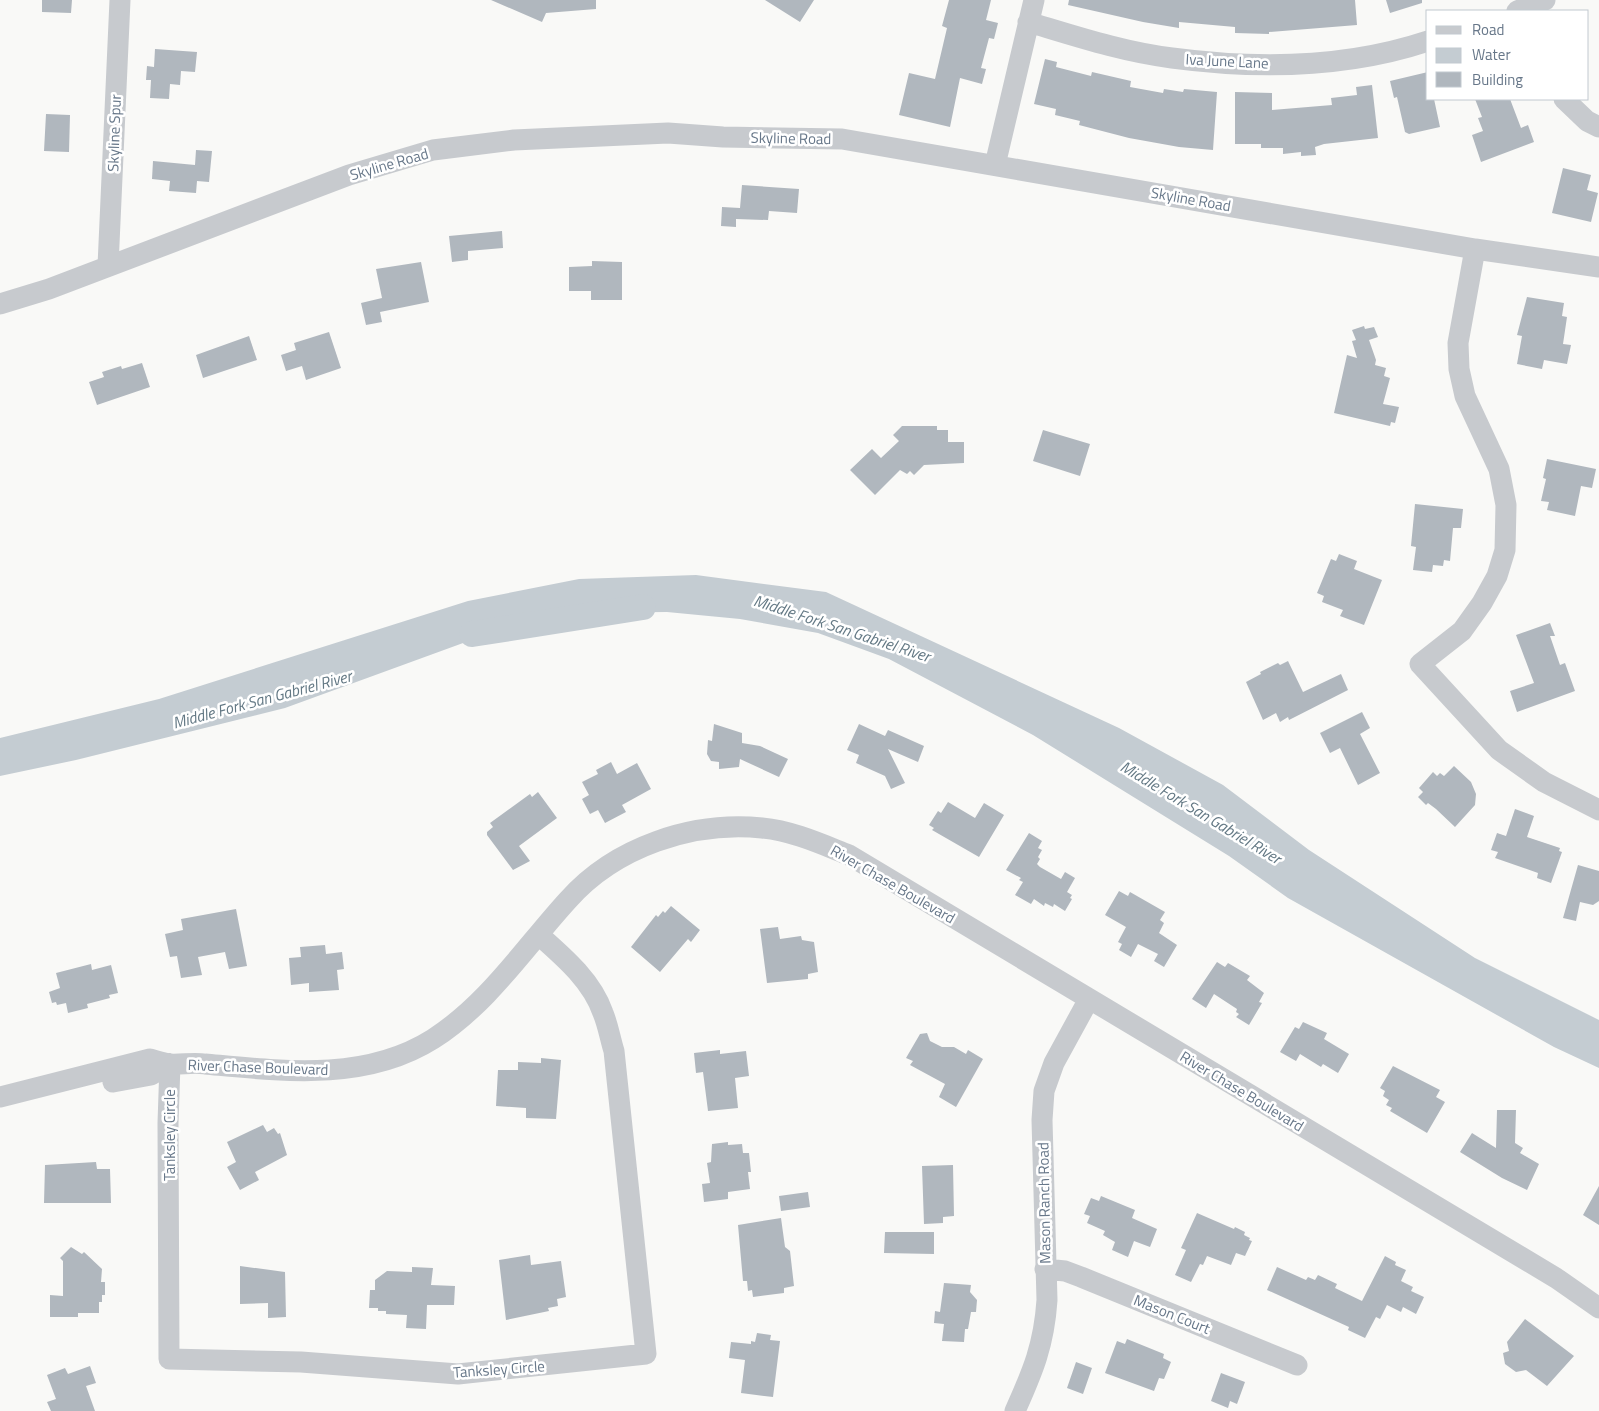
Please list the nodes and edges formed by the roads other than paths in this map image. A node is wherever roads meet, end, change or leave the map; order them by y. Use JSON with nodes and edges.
{"nodes":[{"id":1,"x":120,"y":0,"type":"edge"},
{"id":2,"x":1034,"y":0,"type":"edge"},
{"id":3,"x":1028,"y":22,"type":"junction"},
{"id":4,"x":1426,"y":42,"type":"edge"},
{"id":5,"x":1565,"y":100,"type":"edge"},
{"id":6,"x":1599,"y":127,"type":"edge"},
{"id":7,"x":995,"y":165,"type":"junction"},
{"id":8,"x":1475,"y":249,"type":"junction"},
{"id":9,"x":108,"y":266,"type":"junction"},
{"id":10,"x":1599,"y":267,"type":"edge"},
{"id":11,"x":0,"y":304,"type":"edge"},
{"id":12,"x":1599,"y":810,"type":"edge"},
{"id":13,"x":539,"y":935,"type":"junction"},
{"id":14,"x":1089,"y":1000,"type":"junction"},
{"id":15,"x":170,"y":1064,"type":"junction"},
{"id":16,"x":0,"y":1097,"type":"edge"},
{"id":17,"x":0,"y":1111,"type":"edge"},
{"id":18,"x":1045,"y":1269,"type":"junction"},
{"id":19,"x":1599,"y":1308,"type":"edge"},
{"id":20,"x":1297,"y":1365,"type":"dead end"},
{"id":21,"x":1015,"y":1411,"type":"edge"}],
"edges":[{"from":1,"to":9,"type":"street","name":"Skyline Spur"},
{"from":2,"to":3,"type":"street"},
{"from":3,"to":4,"type":"street","name":"Iva June Lane"},
{"from":3,"to":7,"type":"street"},
{"from":5,"to":6,"type":"street"},
{"from":7,"to":8,"type":"street","name":"Skyline Road"},
{"from":7,"to":9,"type":"street","name":"Skyline Road"},
{"from":8,"to":10,"type":"street","name":"Skyline Road"},
{"from":8,"to":12,"type":"street"},
{"from":9,"to":11,"type":"street","name":"Skyline Road"},
{"from":13,"to":14,"type":"street","name":"River Chase Boulevard"},
{"from":13,"to":15,"type":"street","name":"River Chase Boulevard"},
{"from":13,"to":15,"type":"street","name":"Tanksley Circle"},
{"from":14,"to":18,"type":"street","name":"Mason Ranch Road"},
{"from":14,"to":19,"type":"street","name":"River Chase Boulevard"},
{"from":15,"to":16,"type":"street","name":"River Chase Boulevard"},
{"from":15,"to":17,"type":"street","name":"River Chase Boulevard"},
{"from":18,"to":20,"type":"street","name":"Mason Court"},
{"from":18,"to":21,"type":"street","name":"Mason Ranch Road"}]}
